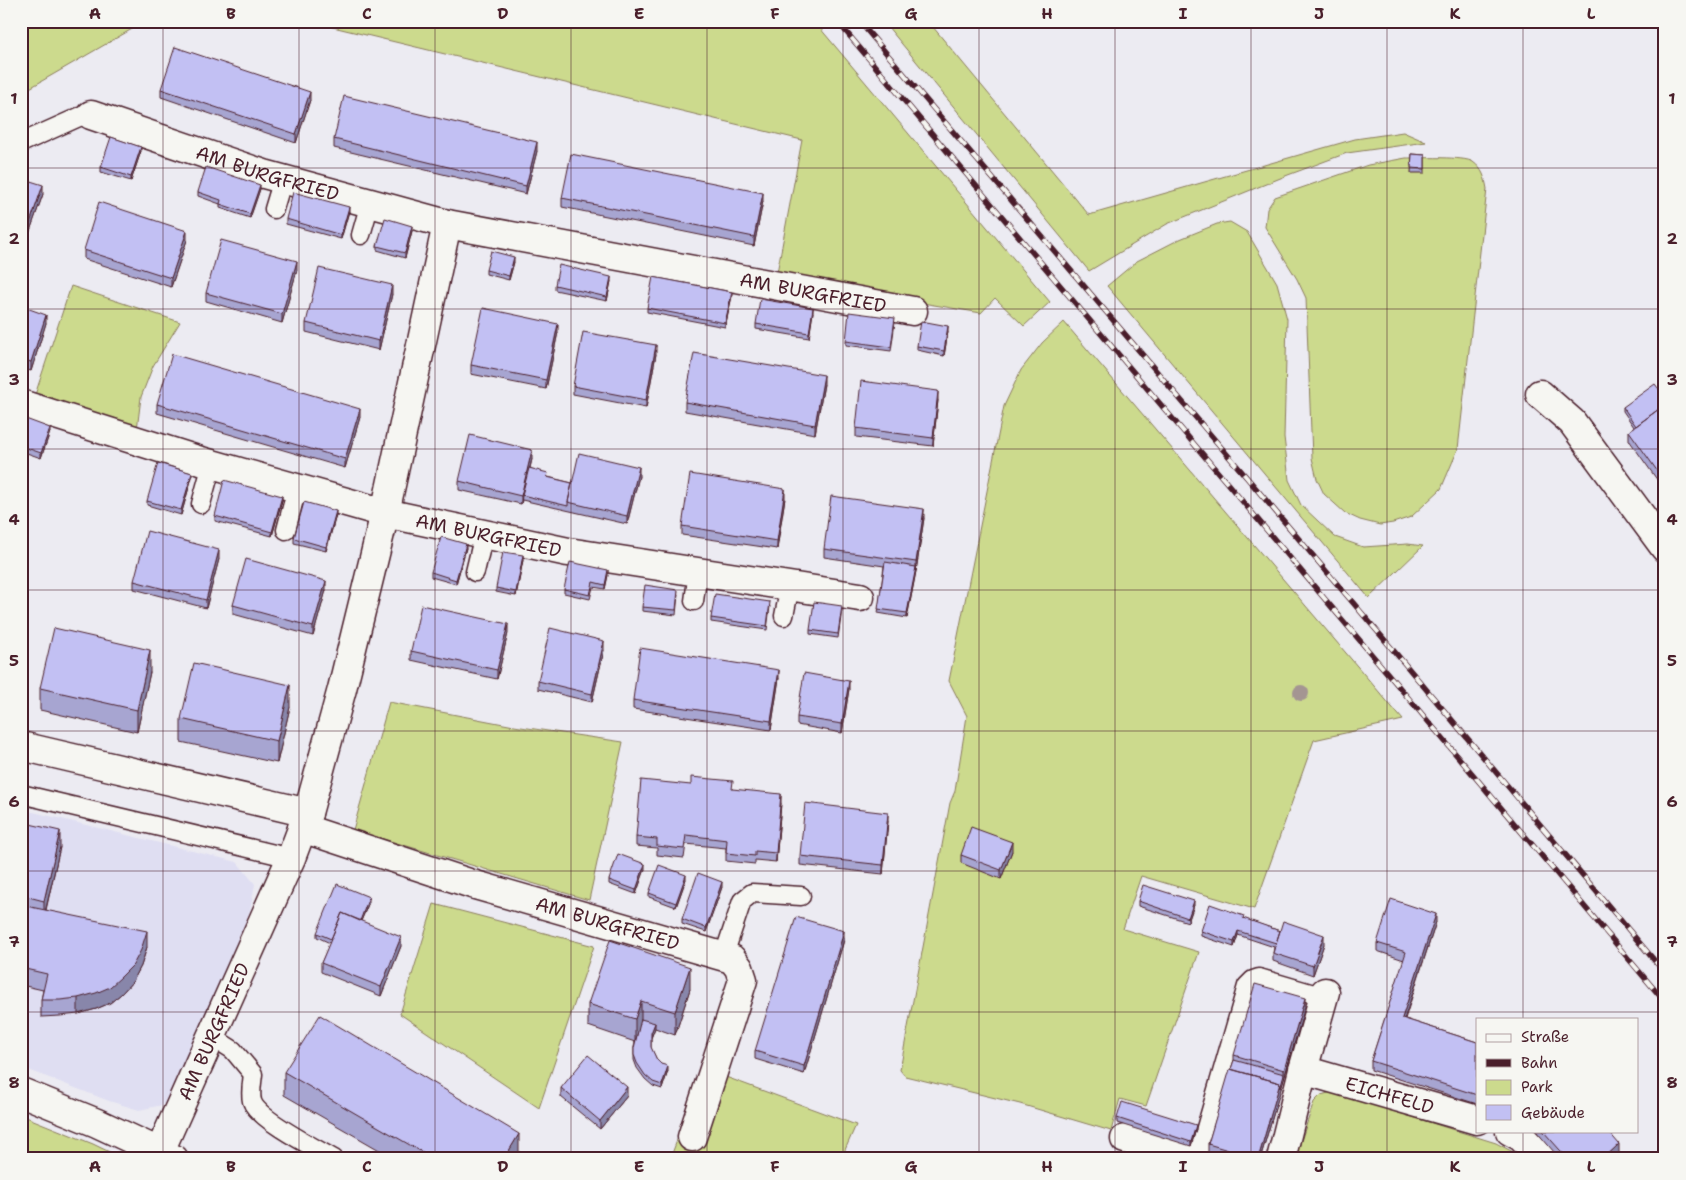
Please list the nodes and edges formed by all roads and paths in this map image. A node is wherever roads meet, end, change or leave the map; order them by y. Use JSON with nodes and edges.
{"nodes":[{"id":1,"x":91,"y":114,"type":"joint"},
{"id":2,"x":21,"y":143,"type":"edge"},
{"id":3,"x":283,"y":179,"type":"junction"},
{"id":4,"x":370,"y":203,"type":"junction"},
{"id":5,"x":274,"y":209,"type":"dead end"},
{"id":6,"x":447,"y":224,"type":"junction"},
{"id":7,"x":361,"y":236,"type":"dead end"},
{"id":8,"x":912,"y":311,"type":"dead end"},
{"id":9,"x":1540,"y":394,"type":"dead end"},
{"id":10,"x":21,"y":404,"type":"edge"},
{"id":11,"x":212,"y":464,"type":"junction"},
{"id":12,"x":297,"y":488,"type":"junction"},
{"id":13,"x":201,"y":504,"type":"dead end"},
{"id":14,"x":385,"y":512,"type":"junction"},
{"id":15,"x":286,"y":530,"type":"dead end"},
{"id":16,"x":484,"y":534,"type":"junction"},
{"id":17,"x":1665,"y":548,"type":"edge"},
{"id":18,"x":475,"y":572,"type":"dead end"},
{"id":19,"x":698,"y":572,"type":"junction"},
{"id":20,"x":790,"y":586,"type":"junction"},
{"id":21,"x":860,"y":597,"type":"dead end"},
{"id":22,"x":694,"y":601,"type":"dead end"},
{"id":23,"x":784,"y":616,"type":"dead end"},
{"id":24,"x":21,"y":746,"type":"edge"},
{"id":25,"x":21,"y":794,"type":"edge"},
{"id":26,"x":305,"y":821,"type":"junction"},
{"id":27,"x":291,"y":858,"type":"junction"},
{"id":28,"x":801,"y":896,"type":"dead end"},
{"id":29,"x":724,"y":955,"type":"junction"},
{"id":30,"x":1324,"y":995,"type":"joint"},
{"id":31,"x":211,"y":1036,"type":"junction"},
{"id":32,"x":1303,"y":1070,"type":"junction"},
{"id":33,"x":21,"y":1092,"type":"edge"},
{"id":34,"x":1476,"y":1120,"type":"edge"},
{"id":35,"x":1512,"y":1132,"type":"edge"},
{"id":36,"x":692,"y":1137,"type":"dead end"},
{"id":37,"x":1125,"y":1139,"type":"dead end"},
{"id":38,"x":167,"y":1155,"type":"edge"},
{"id":39,"x":1184,"y":1158,"type":"edge"},
{"id":40,"x":334,"y":1159,"type":"edge"},
{"id":41,"x":1281,"y":1159,"type":"edge"},
{"id":42,"x":1543,"y":1159,"type":"edge"}],
"edges":[{"from":1,"to":2,"type":"lane"},
{"from":1,"to":3,"type":"street","name":"AM BURGFRIED"},
{"from":3,"to":4,"type":"street","name":"AM BURGFRIED"},
{"from":3,"to":5,"type":"lane"},
{"from":4,"to":6,"type":"street","name":"AM BURGFRIED"},
{"from":4,"to":7,"type":"lane"},
{"from":6,"to":8,"type":"street","name":"AM BURGFRIED"},
{"from":6,"to":14,"type":"street","name":"AM BURGFRIED"},
{"from":9,"to":17,"type":"street"},
{"from":10,"to":11,"type":"street","name":"AM BURGFRIED"},
{"from":11,"to":12,"type":"street","name":"AM BURGFRIED"},
{"from":11,"to":13,"type":"lane"},
{"from":12,"to":14,"type":"street","name":"AM BURGFRIED"},
{"from":12,"to":15,"type":"lane"},
{"from":14,"to":16,"type":"street","name":"AM BURGFRIED"},
{"from":14,"to":26,"type":"street","name":"AM BURGFRIED"},
{"from":16,"to":18,"type":"lane"},
{"from":16,"to":19,"type":"street","name":"AM BURGFRIED"},
{"from":19,"to":20,"type":"street","name":"AM BURGFRIED"},
{"from":19,"to":22,"type":"lane"},
{"from":20,"to":21,"type":"street","name":"AM BURGFRIED"},
{"from":20,"to":23,"type":"lane"},
{"from":24,"to":26,"type":"street","name":"AM BURGFRIED"},
{"from":25,"to":27,"type":"lane"},
{"from":26,"to":27,"type":"street","name":"AM BURGFRIED"},
{"from":26,"to":29,"type":"street","name":"AM BURGFRIED"},
{"from":27,"to":31,"type":"street","name":"AM BURGFRIED"},
{"from":28,"to":29,"type":"lane"},
{"from":29,"to":36,"type":"street"},
{"from":30,"to":32,"type":"street"},
{"from":30,"to":39,"type":"lane"},
{"from":31,"to":38,"type":"street","name":"AM BURGFRIED"},
{"from":31,"to":40,"type":"lane"},
{"from":32,"to":34,"type":"street","name":"EICHFELD"},
{"from":32,"to":41,"type":"street"},
{"from":33,"to":38,"type":"street"},
{"from":35,"to":42,"type":"street"},
{"from":37,"to":39,"type":"street"}]}
